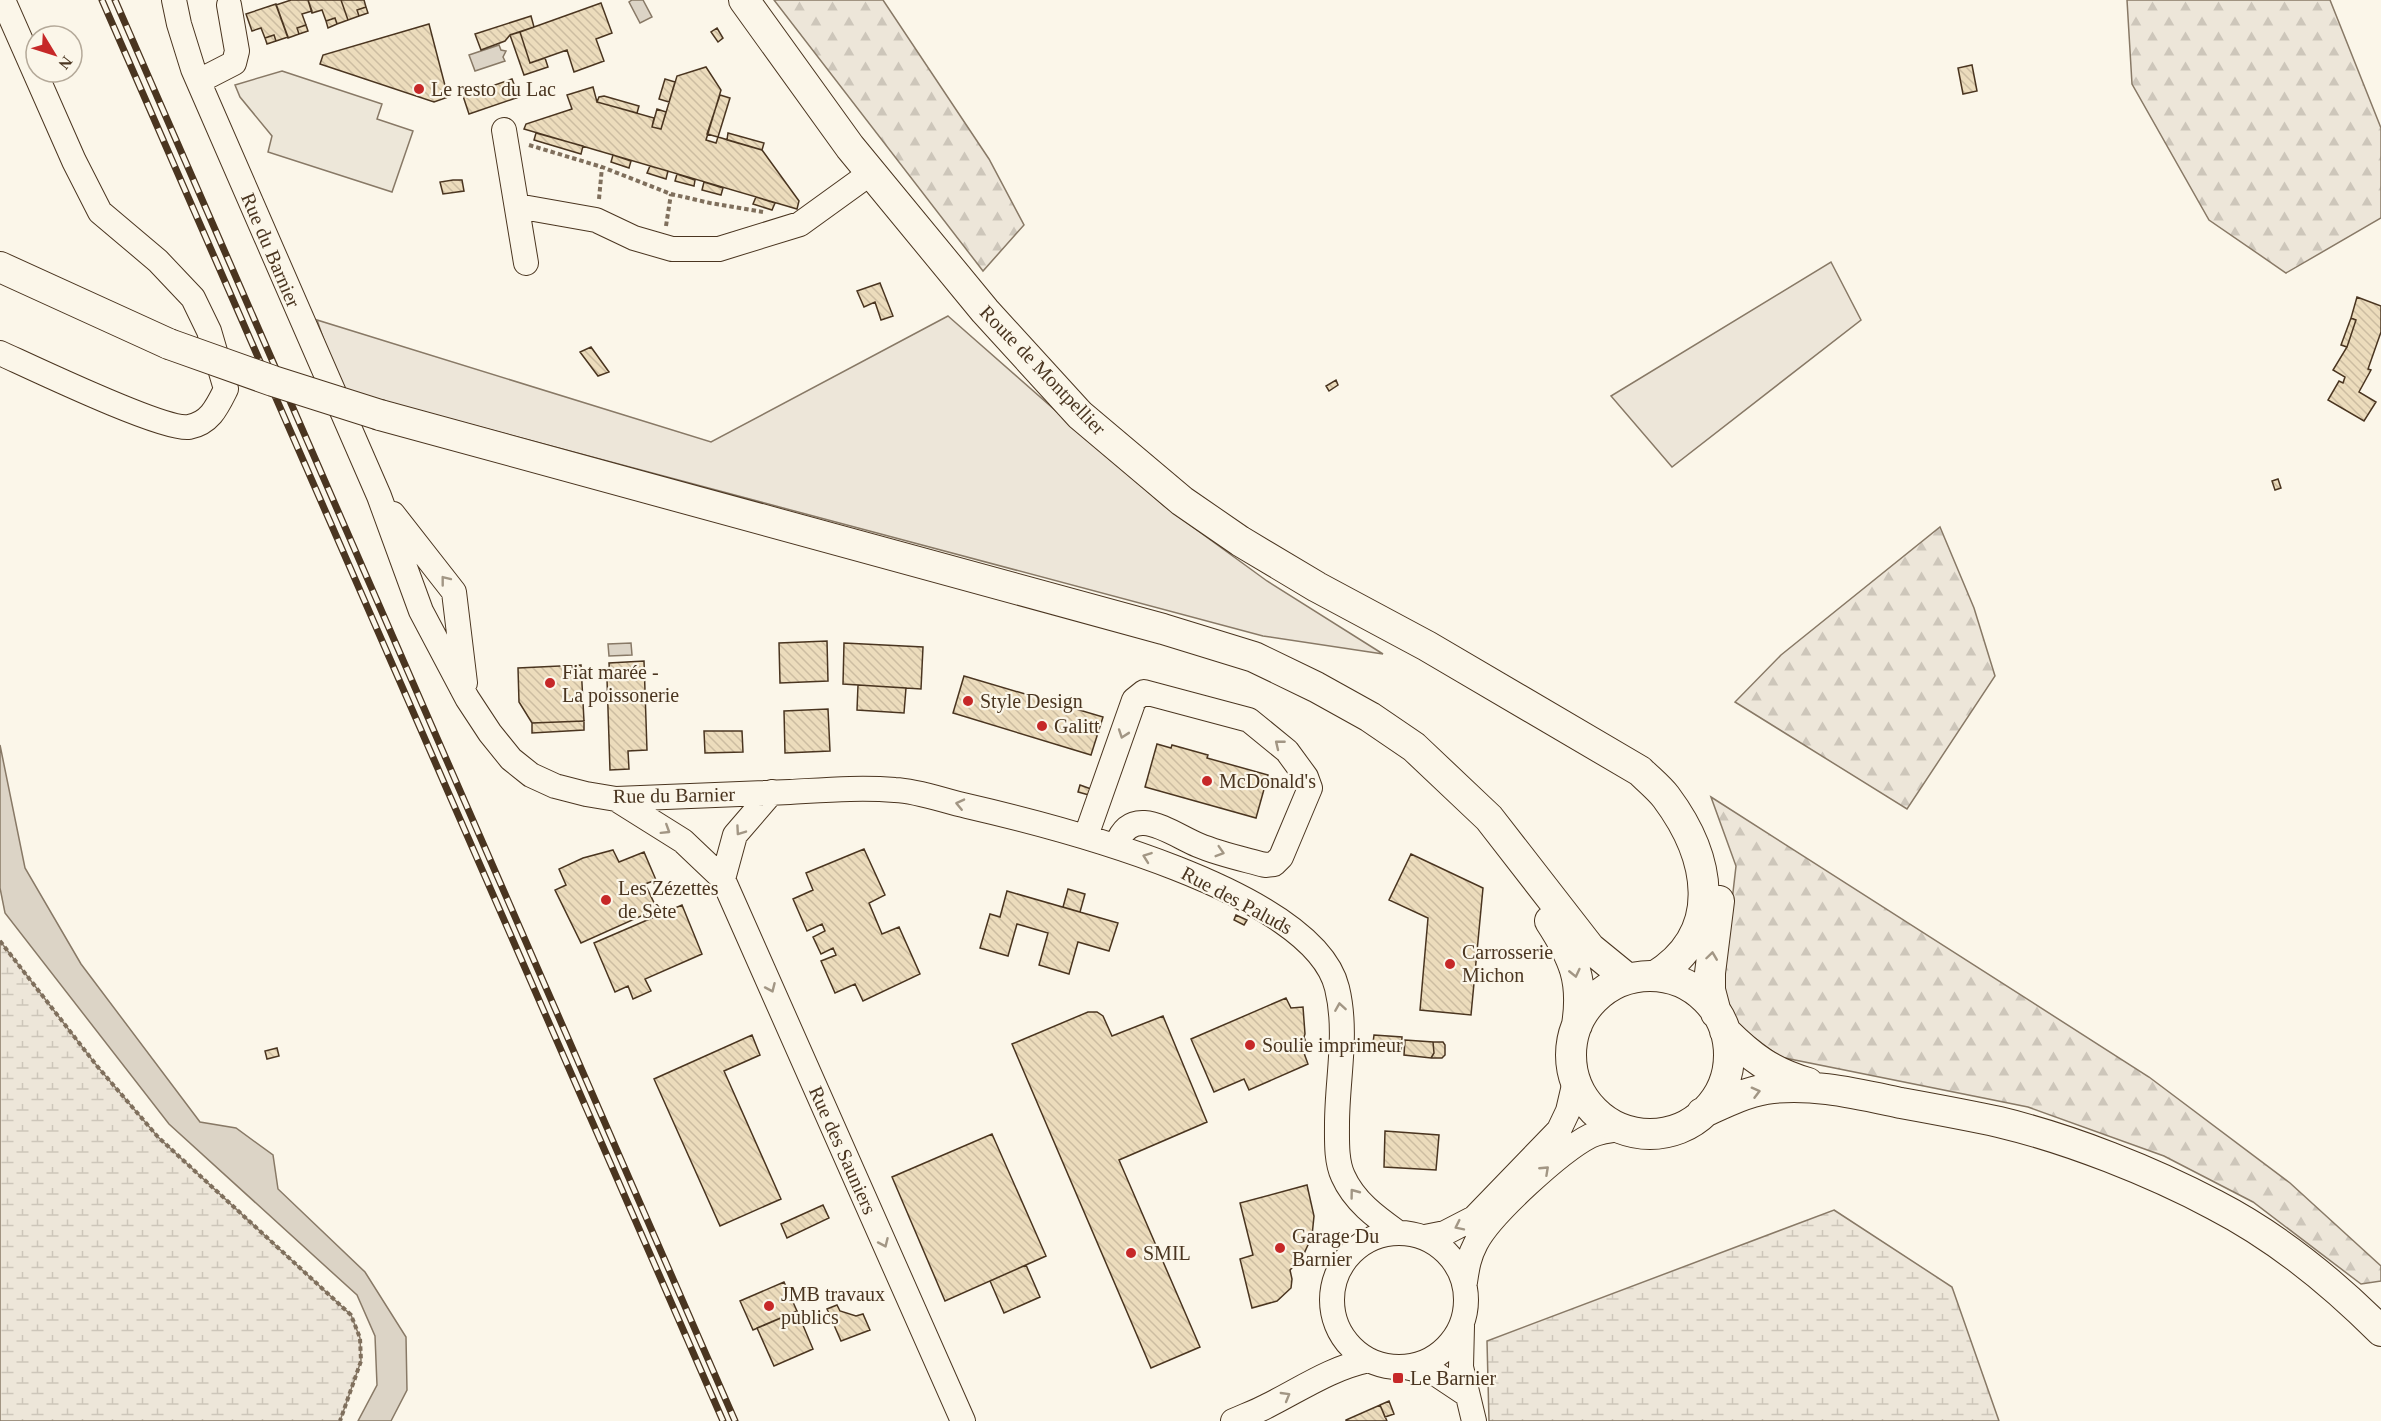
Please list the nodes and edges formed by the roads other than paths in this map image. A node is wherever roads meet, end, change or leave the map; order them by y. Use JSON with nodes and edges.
{"nodes":[{"id":1,"x":3,"y":0,"type":"edge"},
{"id":2,"x":174,"y":0,"type":"edge"},
{"id":3,"x":744,"y":0,"type":"edge"},
{"id":4,"x":229,"y":5,"type":"dead end"},
{"id":5,"x":199,"y":81,"type":"junction"},
{"id":6,"x":506,"y":139,"type":"road end"},
{"id":7,"x":872,"y":172,"type":"junction"},
{"id":8,"x":517,"y":206,"type":"junction"},
{"id":9,"x":526,"y":263,"type":"dead end"},
{"id":10,"x":0,"y":267,"type":"edge"},
{"id":11,"x":0,"y":353,"type":"edge"},
{"id":12,"x":379,"y":496,"type":"junction"},
{"id":13,"x":458,"y":621,"type":"junction"},
{"id":14,"x":431,"y":630,"type":"junction"},
{"id":15,"x":1426,"y":646,"type":"junction"},
{"id":16,"x":467,"y":698,"type":"junction"},
{"id":17,"x":1453,"y":784,"type":"junction"},
{"id":18,"x":849,"y":789,"type":"joint"},
{"id":19,"x":772,"y":792,"type":"junction"},
{"id":20,"x":616,"y":799,"type":"junction"},
{"id":21,"x":1086,"y":836,"type":"junction"},
{"id":22,"x":1116,"y":846,"type":"junction"},
{"id":23,"x":723,"y":879,"type":"junction"},
{"id":24,"x":1641,"y":978,"type":"junction"},
{"id":25,"x":1721,"y":1022,"type":"junction"},
{"id":26,"x":1576,"y":1026,"type":"junction"},
{"id":27,"x":1575,"y":1081,"type":"junction"},
{"id":28,"x":1831,"y":1090,"type":"junction"},
{"id":29,"x":1702,"y":1113,"type":"junction"},
{"id":30,"x":1622,"y":1129,"type":"junction"},
{"id":31,"x":1397,"y":1232,"type":"junction"},
{"id":32,"x":1425,"y":1237,"type":"junction"},
{"id":33,"x":1465,"y":1282,"type":"junction"},
{"id":34,"x":1463,"y":1324,"type":"junction"},
{"id":35,"x":2381,"y":1331,"type":"edge"},
{"id":36,"x":1369,"y":1360,"type":"junction"},
{"id":37,"x":1406,"y":1367,"type":"junction"},
{"id":38,"x":1466,"y":1394,"type":"junction"},
{"id":39,"x":963,"y":1421,"type":"edge"},
{"id":40,"x":1233,"y":1421,"type":"edge"},
{"id":41,"x":1474,"y":1421,"type":"edge"}],
"edges":[{"from":1,"to":11,"type":"street"},
{"from":2,"to":5,"type":"street","name":"Rue du Barnier"},
{"from":3,"to":7,"type":"main road","name":"Route de Montpellier"},
{"from":4,"to":5,"type":"street"},
{"from":5,"to":12,"type":"street","name":"Rue du Barnier"},
{"from":6,"to":8,"type":"street"},
{"from":7,"to":8,"type":"street"},
{"from":7,"to":15,"type":"main road","name":"Route de Montpellier"},
{"from":8,"to":9,"type":"street"},
{"from":10,"to":17,"type":"main road","bridge":true},
{"from":13,"to":12,"type":"street","name":"Rue du Barnier","one_way":true},
{"from":12,"to":14,"type":"street","name":"Rue du Barnier"},
{"from":13,"to":14,"type":"street"},
{"from":13,"to":16,"type":"street","name":"Rue du Barnier"},
{"from":14,"to":16,"type":"street","name":"Rue du Barnier"},
{"from":15,"to":24,"type":"main road"},
{"from":25,"to":15,"type":"main road","one_way":true},
{"from":16,"to":20,"type":"street","name":"Rue du Barnier"},
{"from":17,"to":24,"type":"main road"},
{"from":17,"to":26,"type":"main road","one_way":true},
{"from":18,"to":19,"type":"street","name":"Rue du Barnier"},
{"from":21,"to":18,"type":"street","name":"Rue des Paluds","one_way":true},
{"from":19,"to":20,"type":"street","name":"Rue du Barnier"},
{"from":19,"to":23,"type":"street","one_way":true},
{"from":20,"to":23,"type":"street","name":"Rue des Sauniers","one_way":true},
{"from":21,"to":22,"type":"street","name":"Rue des Paluds"},
{"from":22,"to":21,"type":"street","one_way":true},
{"from":31,"to":22,"type":"street","name":"Rue des Paluds","one_way":true},
{"from":23,"to":39,"type":"street","name":"Rue des Sauniers","one_way":true},
{"from":24,"to":25,"type":"main road"},
{"from":24,"to":26,"type":"main road"},
{"from":25,"to":28,"type":"main road"},
{"from":25,"to":29,"type":"main road"},
{"from":26,"to":27,"type":"main road"},
{"from":27,"to":30,"type":"main road"},
{"from":27,"to":32,"type":"street","one_way":true},
{"from":29,"to":28,"type":"main road","one_way":true},
{"from":28,"to":35,"type":"main road"},
{"from":29,"to":30,"type":"main road"},
{"from":33,"to":30,"type":"street","one_way":true},
{"from":31,"to":32,"type":"street"},
{"from":31,"to":36,"type":"street"},
{"from":32,"to":33,"type":"street"},
{"from":33,"to":34,"type":"street"},
{"from":34,"to":37,"type":"street"},
{"from":34,"to":38,"type":"street"},
{"from":36,"to":37,"type":"street"},
{"from":40,"to":36,"type":"street","one_way":true},
{"from":37,"to":38,"type":"street"},
{"from":38,"to":41,"type":"street"}]}
